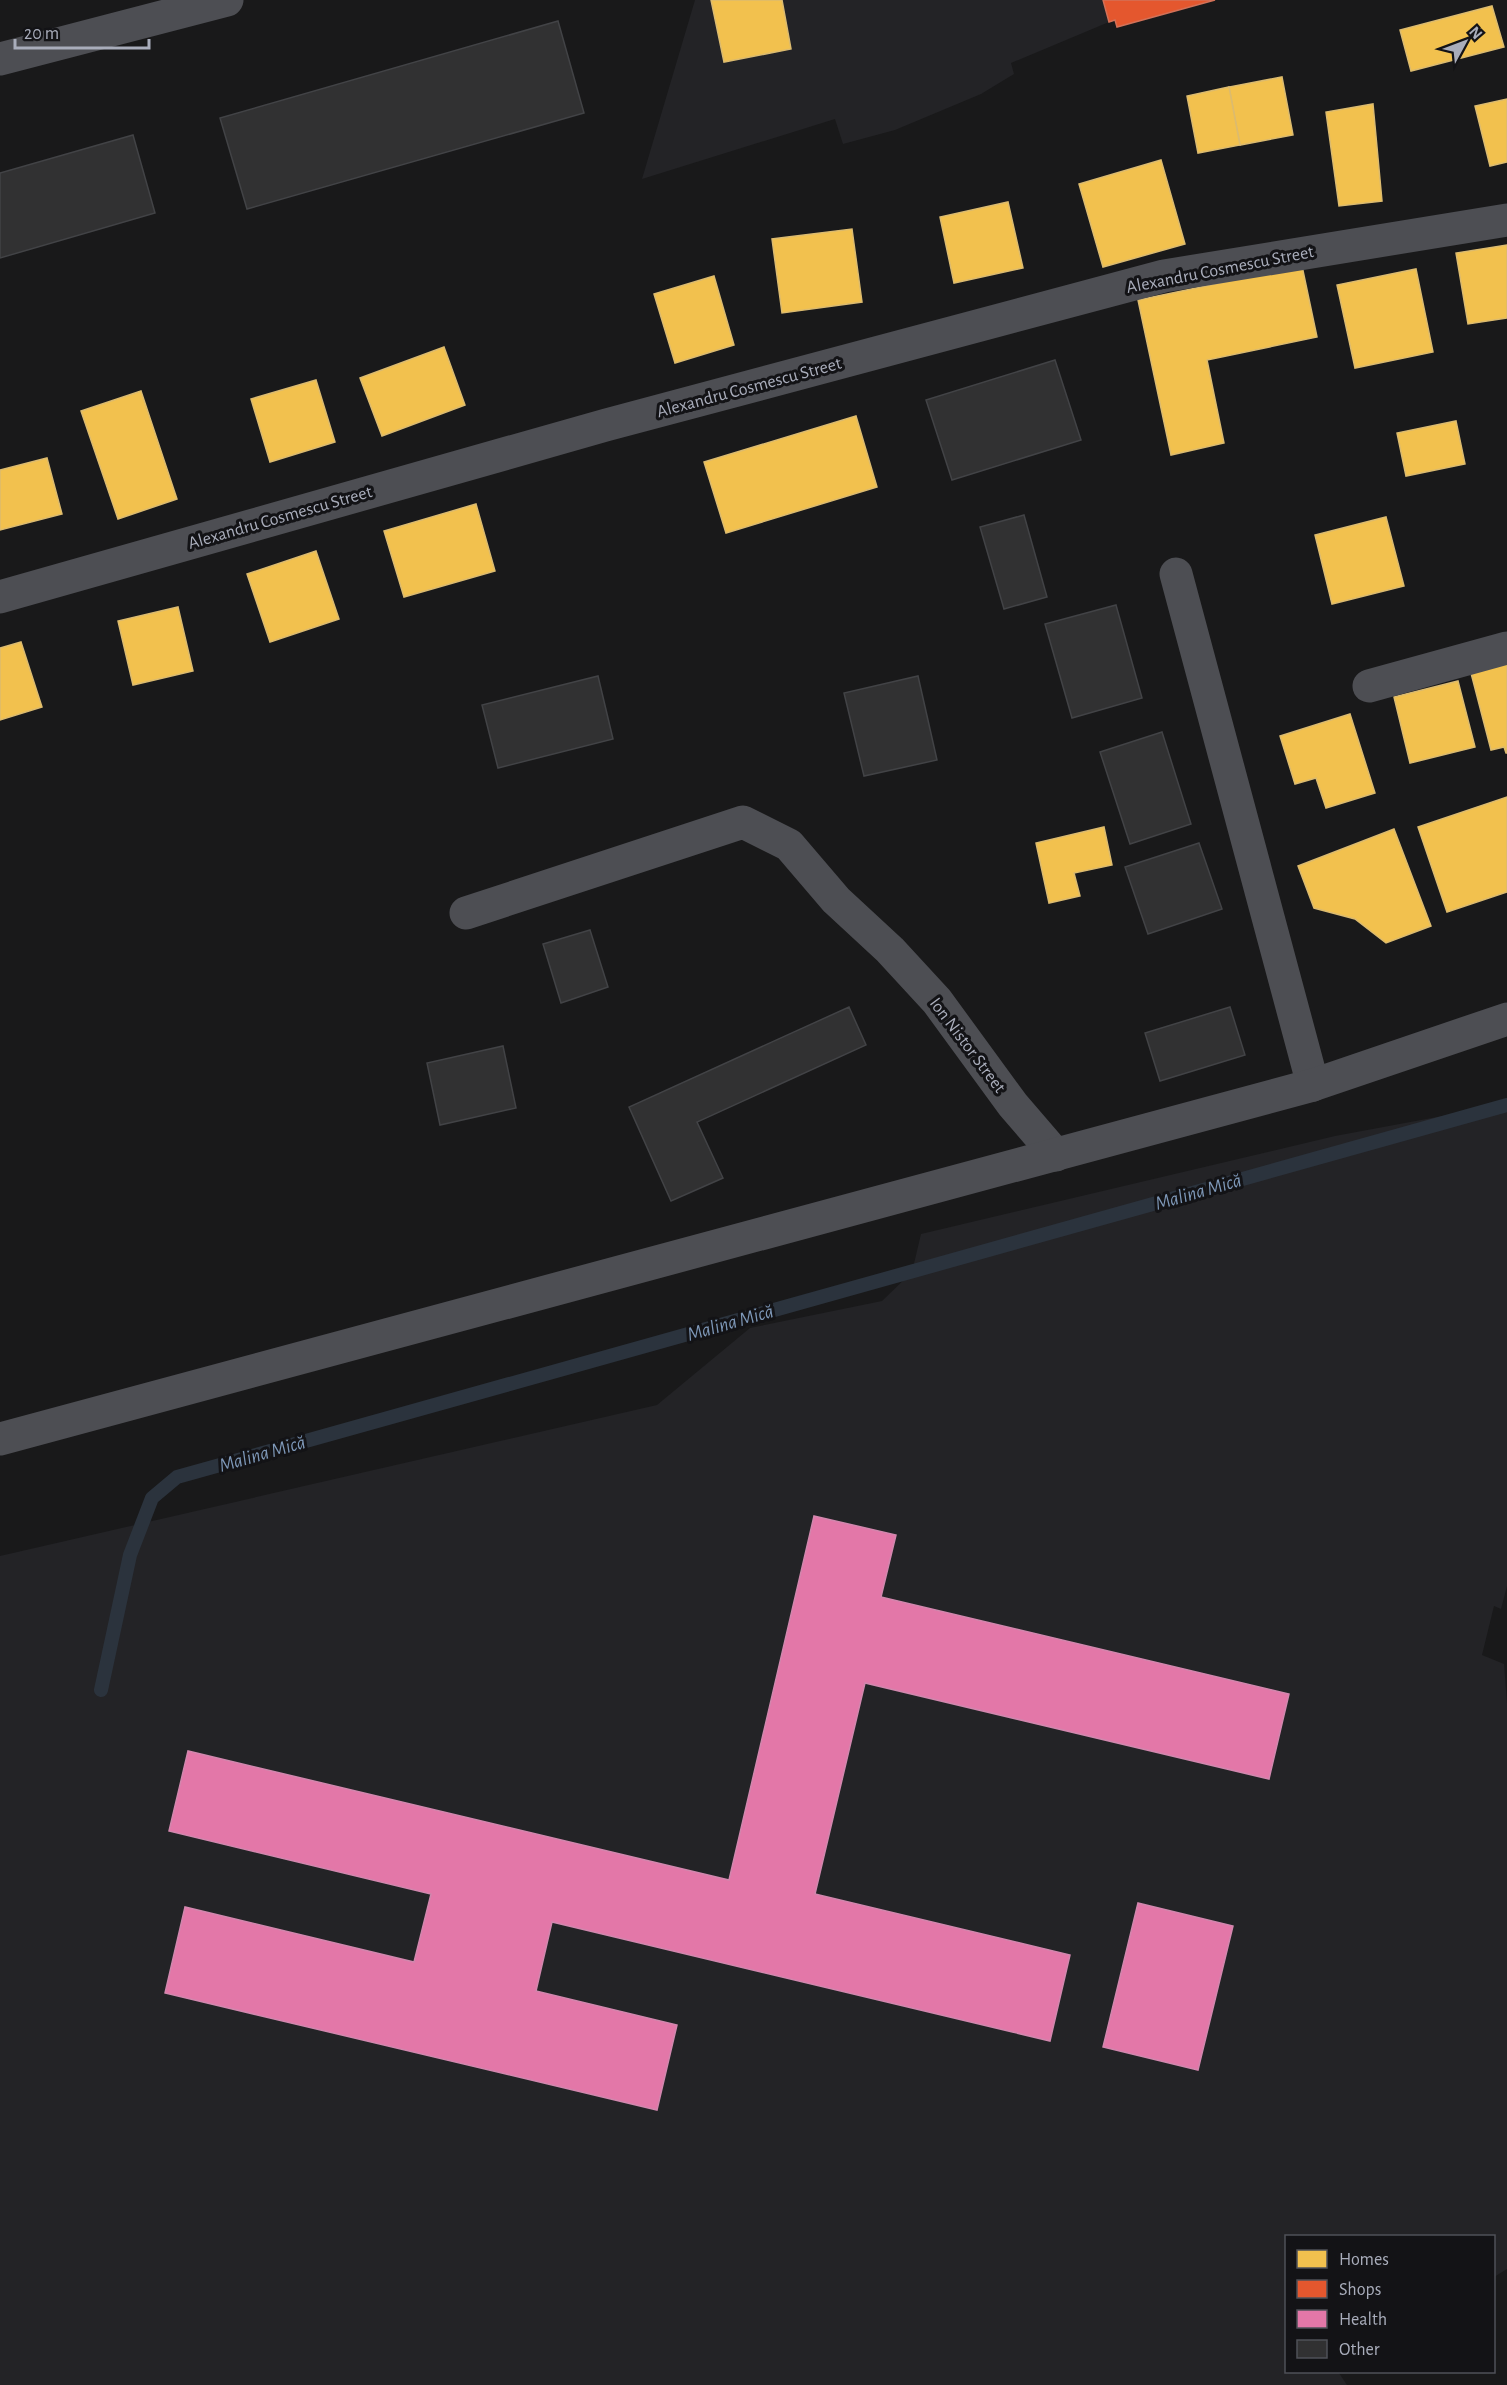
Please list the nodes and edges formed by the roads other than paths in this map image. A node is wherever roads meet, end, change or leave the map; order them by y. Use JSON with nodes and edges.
{"nodes":[{"id":1,"x":227,"y":0,"type":"edge"},
{"id":2,"x":0,"y":59,"type":"edge"},
{"id":3,"x":1507,"y":220,"type":"edge"},
{"id":4,"x":1176,"y":574,"type":"dead end"},
{"id":5,"x":0,"y":597,"type":"edge"},
{"id":6,"x":1507,"y":648,"type":"edge"},
{"id":7,"x":1369,"y":686,"type":"dead end"},
{"id":8,"x":466,"y":913,"type":"dead end"},
{"id":9,"x":1507,"y":1019,"type":"edge"},
{"id":10,"x":1313,"y":1085,"type":"junction"},
{"id":11,"x":1056,"y":1155,"type":"junction"},
{"id":12,"x":0,"y":1439,"type":"edge"}],
"edges":[{"from":1,"to":2,"type":"street"},
{"from":3,"to":5,"type":"street","name":"Alexandru Cosmescu Street"},
{"from":4,"to":10,"type":"street"},
{"from":6,"to":7,"type":"street"},
{"from":8,"to":11,"type":"street","name":"Ion Nistor Street"},
{"from":9,"to":10,"type":"street"},
{"from":10,"to":11,"type":"street"},
{"from":11,"to":12,"type":"street"}]}
